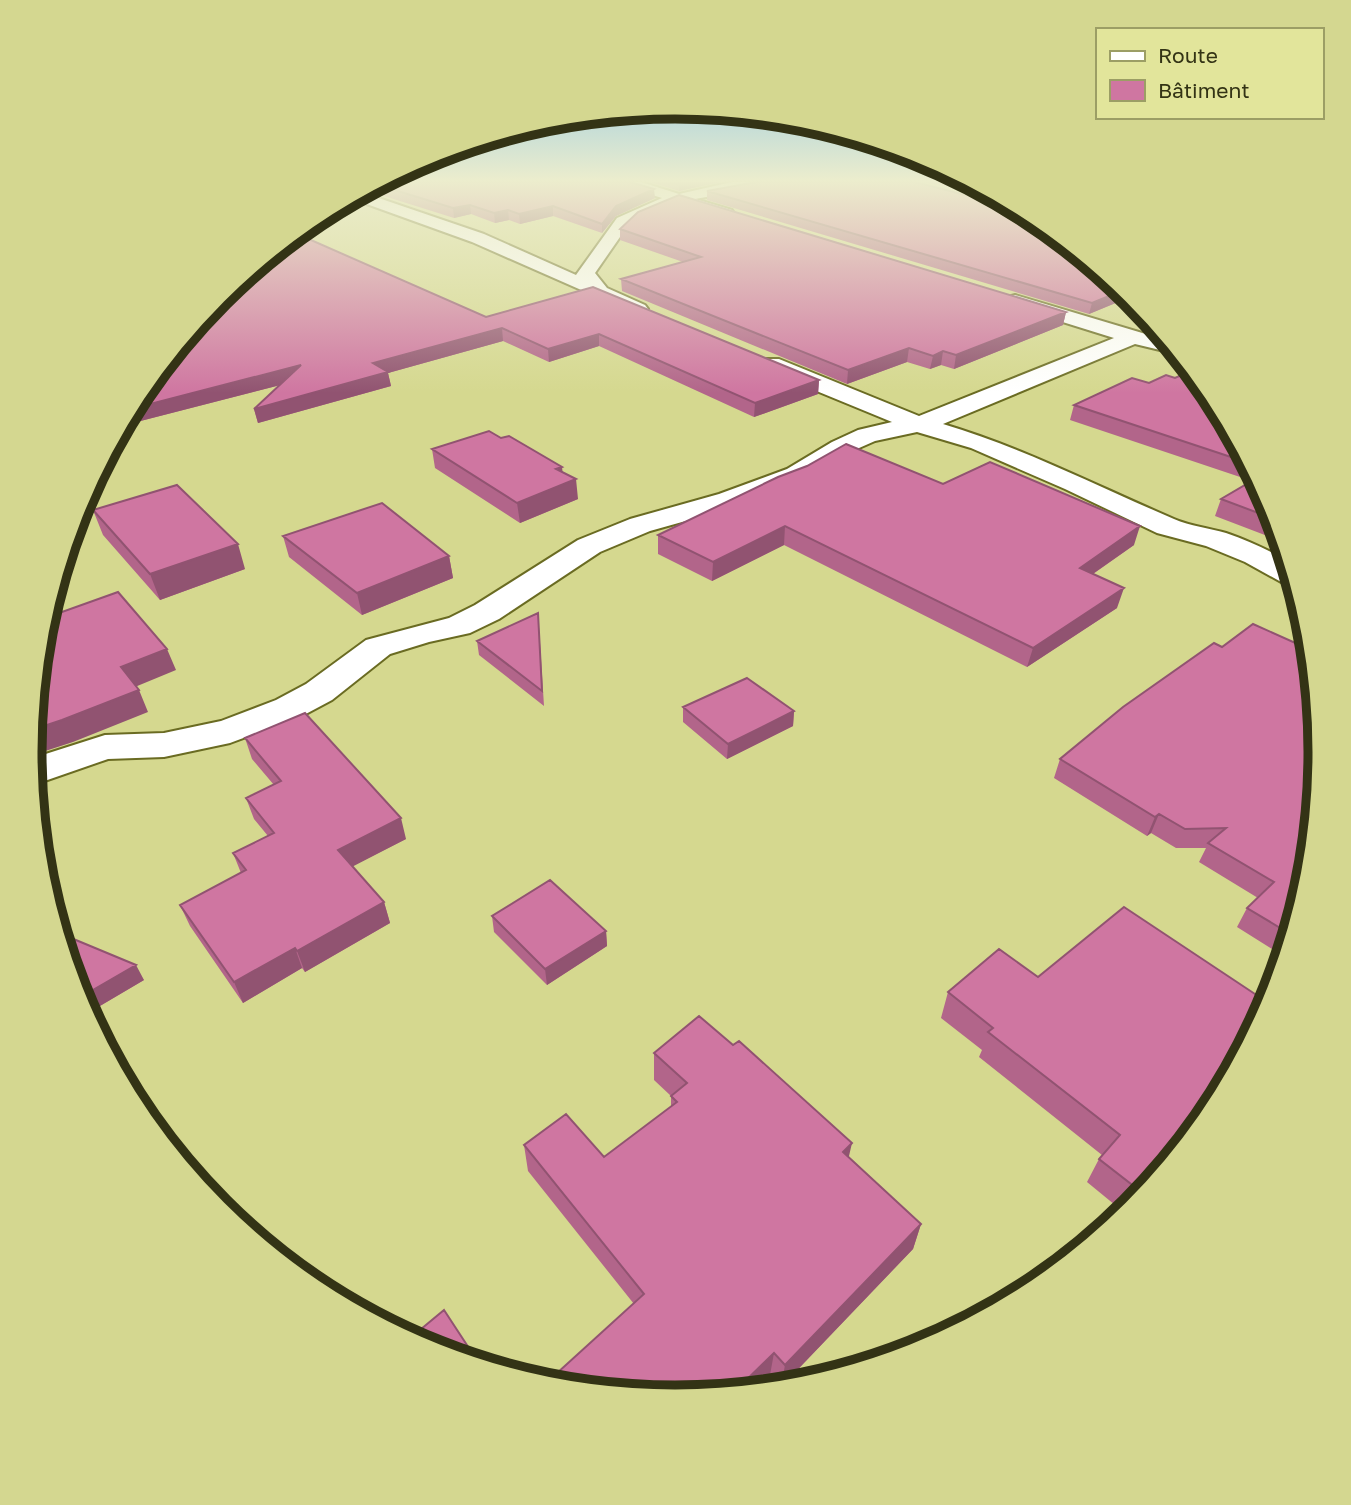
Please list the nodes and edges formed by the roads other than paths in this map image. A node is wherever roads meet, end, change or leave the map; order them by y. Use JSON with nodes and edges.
{"nodes":[{"id":1,"x":511,"y":252,"type":"edge"},
{"id":2,"x":600,"y":252,"type":"edge"},
{"id":3,"x":598,"y":290,"type":"junction"},
{"id":4,"x":991,"y":294,"type":"edge"},
{"id":5,"x":652,"y":315,"type":"edge"},
{"id":6,"x":1134,"y":337,"type":"junction"},
{"id":7,"x":1160,"y":345,"type":"edge"},
{"id":8,"x":751,"y":356,"type":"edge"},
{"id":9,"x":918,"y":424,"type":"junction"},
{"id":10,"x":1281,"y":569,"type":"edge"},
{"id":11,"x":42,"y":768,"type":"edge"}],
"edges":[{"from":1,"to":3,"type":"street"},
{"from":2,"to":3,"type":"street"},
{"from":3,"to":5,"type":"street"},
{"from":4,"to":6,"type":"street"},
{"from":6,"to":7,"type":"street"},
{"from":6,"to":9,"type":"street"},
{"from":8,"to":9,"type":"street"},
{"from":9,"to":10,"type":"street"},
{"from":9,"to":11,"type":"street"}]}
